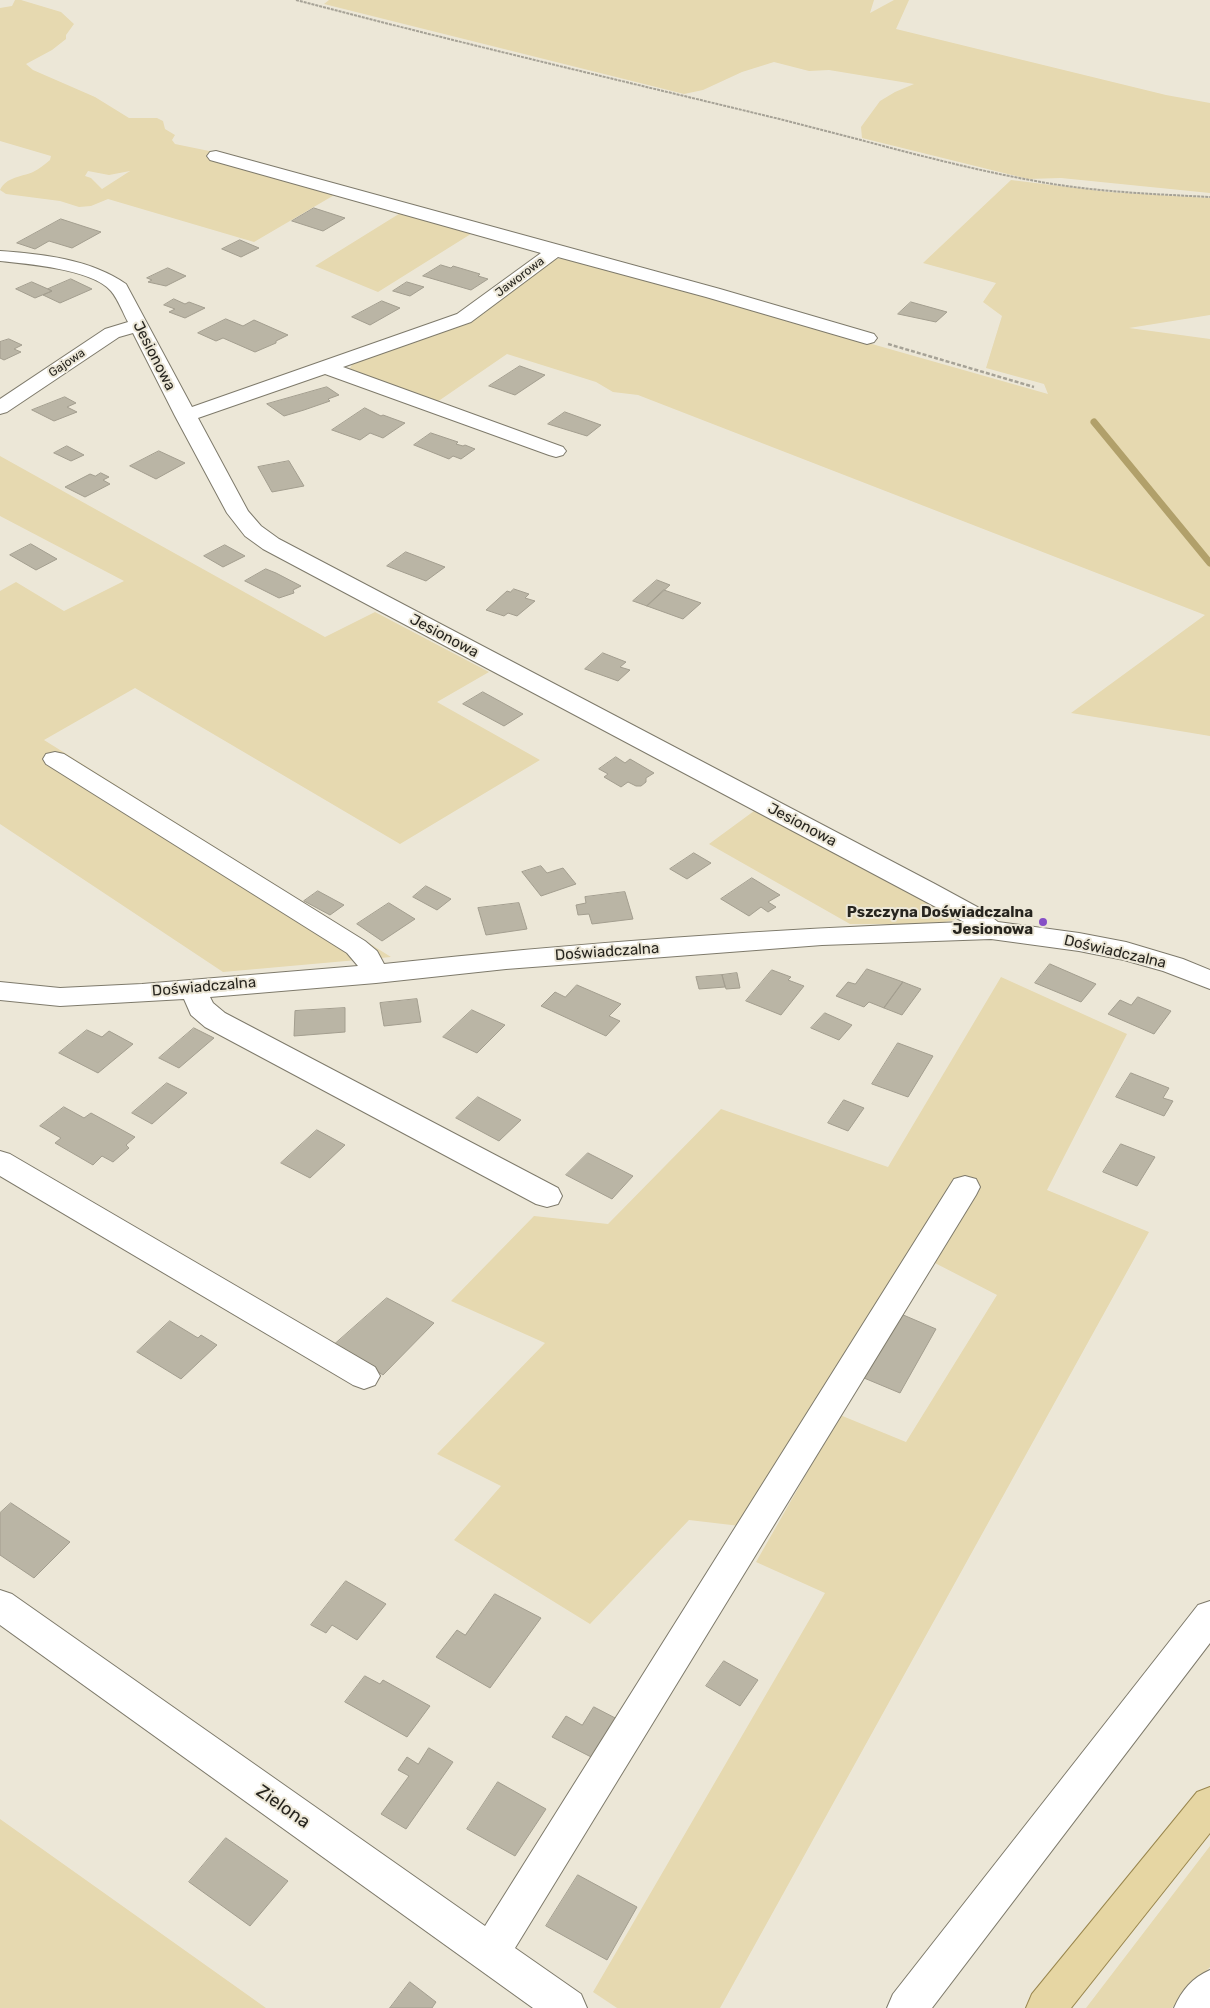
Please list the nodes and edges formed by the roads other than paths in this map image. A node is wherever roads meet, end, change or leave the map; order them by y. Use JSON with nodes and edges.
{"nodes":[{"id":1,"x":216,"y":156,"type":"dead end"},
{"id":2,"x":555,"y":251,"type":"junction"},
{"id":3,"x":0,"y":256,"type":"edge"},
{"id":4,"x":138,"y":325,"type":"junction"},
{"id":5,"x":867,"y":338,"type":"road end"},
{"id":6,"x":325,"y":367,"type":"junction"},
{"id":7,"x":0,"y":408,"type":"edge"},
{"id":8,"x":185,"y":416,"type":"junction"},
{"id":9,"x":556,"y":451,"type":"dead end"},
{"id":10,"x":55,"y":759,"type":"dead end"},
{"id":11,"x":991,"y":930,"type":"junction"},
{"id":12,"x":376,"y":974,"type":"junction"},
{"id":13,"x":1210,"y":980,"type":"edge"},
{"id":14,"x":193,"y":988,"type":"junction"},
{"id":15,"x":0,"y":991,"type":"edge"},
{"id":16,"x":0,"y":1162,"type":"edge"},
{"id":17,"x":965,"y":1187,"type":"dead end"},
{"id":18,"x":546,"y":1196,"type":"dead end"},
{"id":19,"x":364,"y":1376,"type":"dead end"},
{"id":20,"x":0,"y":1605,"type":"edge"},
{"id":21,"x":1210,"y":1616,"type":"edge"},
{"id":22,"x":1210,"y":1804,"type":"edge"},
{"id":23,"x":490,"y":1953,"type":"junction"},
{"id":24,"x":1210,"y":1990,"type":"edge"},
{"id":25,"x":567,"y":2008,"type":"edge"},
{"id":26,"x":907,"y":2008,"type":"edge"},
{"id":27,"x":1046,"y":2008,"type":"edge"},
{"id":28,"x":1194,"y":2008,"type":"edge"}],
"edges":[{"from":1,"to":2,"type":"street","name":"Jaworowa"},
{"from":2,"to":5,"type":"street"},
{"from":2,"to":6,"type":"street","name":"Jaworowa"},
{"from":3,"to":4,"type":"street","name":"Jesionowa"},
{"from":4,"to":7,"type":"street","name":"Gajowa"},
{"from":4,"to":8,"type":"street","name":"Jesionowa"},
{"from":6,"to":8,"type":"street","name":"Jaworowa"},
{"from":6,"to":9,"type":"street"},
{"from":8,"to":11,"type":"street","name":"Jesionowa"},
{"from":10,"to":12,"type":"street"},
{"from":11,"to":12,"type":"street","name":"Doświadczalna"},
{"from":11,"to":13,"type":"street","name":"Doświadczalna"},
{"from":12,"to":14,"type":"street","name":"Doświadczalna"},
{"from":14,"to":15,"type":"street","name":"Doświadczalna"},
{"from":14,"to":18,"type":"street"},
{"from":16,"to":19,"type":"street"},
{"from":17,"to":23,"type":"street"},
{"from":20,"to":23,"type":"street","name":"Zielona"},
{"from":21,"to":26,"type":"street"},
{"from":22,"to":27,"type":"main road"},
{"from":23,"to":25,"type":"street","name":"Zielona"},
{"from":24,"to":28,"type":"street"}]}
